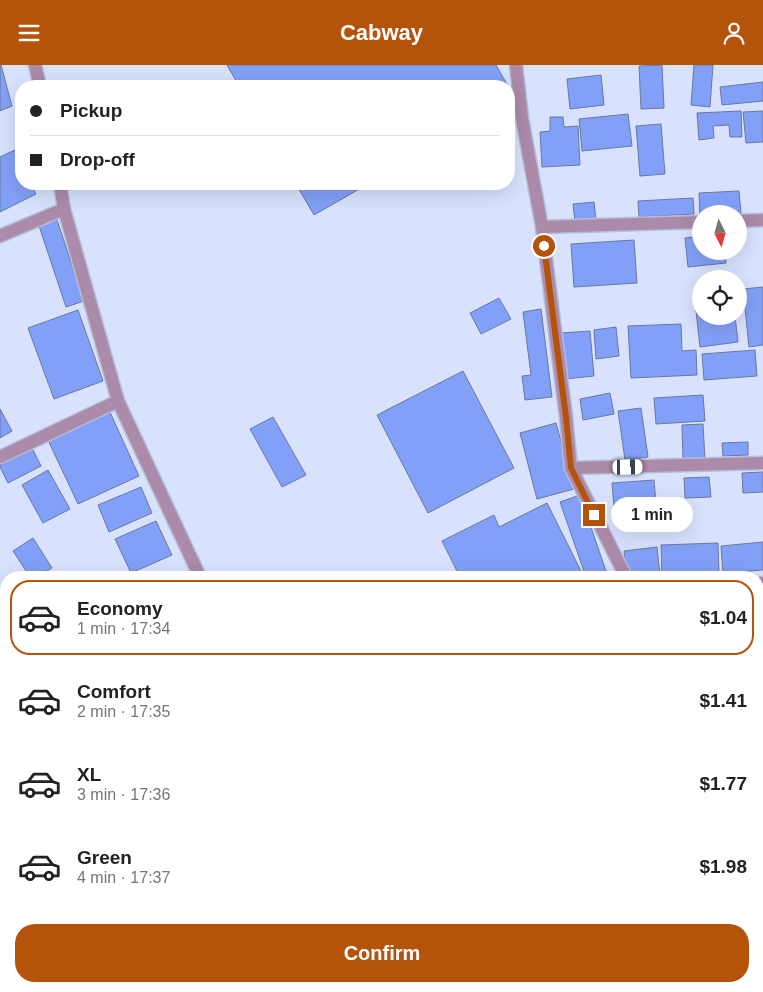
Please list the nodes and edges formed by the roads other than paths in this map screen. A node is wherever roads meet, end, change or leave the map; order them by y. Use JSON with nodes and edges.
{"nodes":[{"id":1,"x":34,"y":65,"type":"edge"},
{"id":2,"x":516,"y":65,"type":"edge"},
{"id":3,"x":38,"y":80,"type":"edge"},
{"id":4,"x":61,"y":190,"type":"edge"},
{"id":5,"x":64,"y":209,"type":"junction"},
{"id":6,"x":763,"y":220,"type":"edge"},
{"id":7,"x":748,"y":221,"type":"edge"},
{"id":8,"x":692,"y":222,"type":"edge"},
{"id":9,"x":542,"y":227,"type":"junction"},
{"id":10,"x":0,"y":236,"type":"edge"},
{"id":11,"x":118,"y":401,"type":"junction"},
{"id":12,"x":0,"y":457,"type":"edge"},
{"id":13,"x":763,"y":463,"type":"edge"},
{"id":14,"x":571,"y":468,"type":"junction"},
{"id":15,"x":197,"y":571,"type":"edge"},
{"id":16,"x":623,"y":571,"type":"edge"}],
"edges":[{"from":1,"to":3,"type":"street"},
{"from":2,"to":9,"type":"street"},
{"from":4,"to":5,"type":"street"},
{"from":5,"to":10,"type":"street"},
{"from":5,"to":11,"type":"street"},
{"from":6,"to":7,"type":"street"},
{"from":8,"to":9,"type":"street"},
{"from":9,"to":14,"type":"street"},
{"from":11,"to":12,"type":"street"},
{"from":11,"to":15,"type":"street"},
{"from":13,"to":14,"type":"street"},
{"from":14,"to":16,"type":"street"}]}
